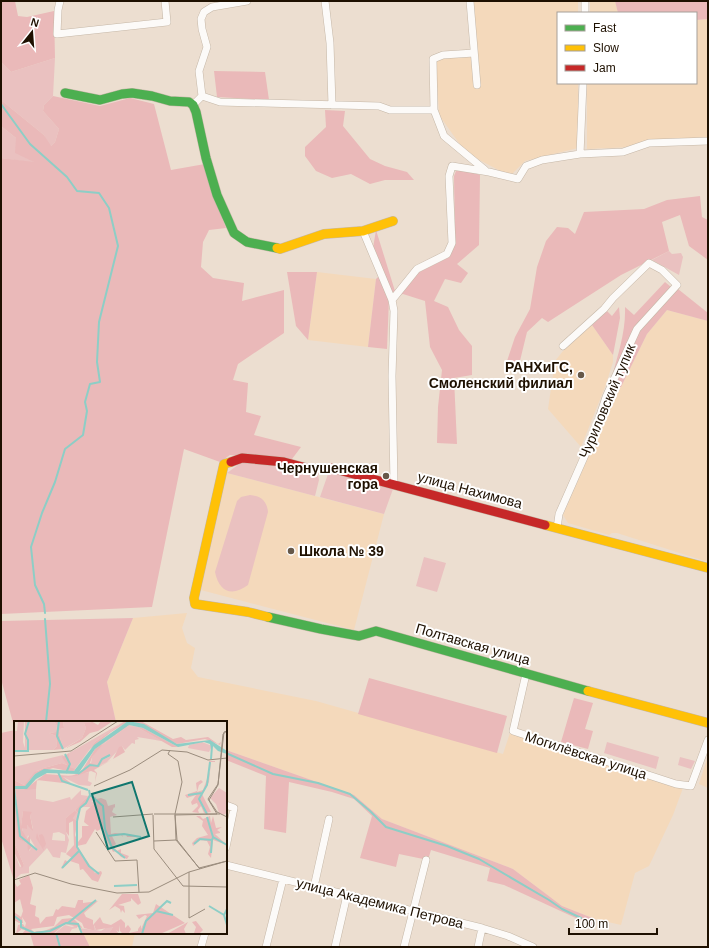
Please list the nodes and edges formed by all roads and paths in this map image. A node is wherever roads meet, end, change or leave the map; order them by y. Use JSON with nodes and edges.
{"nodes":[{"id":1,"x":60,"y":1,"type":"edge"},
{"id":2,"x":165,"y":1,"type":"edge"},
{"id":3,"x":246,"y":1,"type":"edge"},
{"id":4,"x":324,"y":1,"type":"edge"},
{"id":5,"x":470,"y":1,"type":"edge"},
{"id":6,"x":585,"y":1,"type":"edge"},
{"id":7,"x":228,"y":3,"type":"edge"},
{"id":8,"x":585,"y":12,"type":"edge"},
{"id":9,"x":474,"y":53,"type":"junction"},
{"id":10,"x":583,"y":84,"type":"edge"},
{"id":11,"x":477,"y":85,"type":"dead end"},
{"id":12,"x":65,"y":93,"type":"dead end"},
{"id":13,"x":202,"y":96,"type":"junction"},
{"id":14,"x":193,"y":105,"type":"junction"},
{"id":15,"x":332,"y":105,"type":"junction"},
{"id":16,"x":434,"y":110,"type":"junction"},
{"id":17,"x":708,"y":141,"type":"edge"},
{"id":18,"x":580,"y":154,"type":"junction"},
{"id":19,"x":489,"y":172,"type":"junction"},
{"id":20,"x":393,"y":221,"type":"dead end"},
{"id":21,"x":363,"y":231,"type":"junction"},
{"id":22,"x":392,"y":300,"type":"junction"},
{"id":23,"x":563,"y":346,"type":"dead end"},
{"id":24,"x":224,"y":464,"type":"joint"},
{"id":25,"x":394,"y":484,"type":"junction"},
{"id":26,"x":557,"y":528,"type":"junction"},
{"id":27,"x":708,"y":568,"type":"edge"},
{"id":28,"x":526,"y":674,"type":"junction"},
{"id":29,"x":708,"y":723,"type":"edge"},
{"id":30,"x":708,"y":740,"type":"edge"},
{"id":31,"x":227,"y":805,"type":"edge"},
{"id":32,"x":329,"y":819,"type":"dead end"},
{"id":33,"x":227,"y":842,"type":"edge"},
{"id":34,"x":426,"y":860,"type":"dead end"},
{"id":35,"x":227,"y":865,"type":"edge"},
{"id":36,"x":283,"y":879,"type":"junction"},
{"id":37,"x":314,"y":887,"type":"junction"},
{"id":38,"x":347,"y":895,"type":"junction"},
{"id":39,"x":413,"y":911,"type":"junction"},
{"id":40,"x":482,"y":928,"type":"junction"},
{"id":41,"x":205,"y":934,"type":"edge"},
{"id":42,"x":201,"y":947,"type":"edge"},
{"id":43,"x":266,"y":947,"type":"edge"},
{"id":44,"x":335,"y":947,"type":"edge"},
{"id":45,"x":404,"y":947,"type":"edge"},
{"id":46,"x":478,"y":947,"type":"edge"},
{"id":47,"x":533,"y":947,"type":"edge"}],
"edges":[{"from":1,"to":2,"type":"street"},
{"from":3,"to":7,"type":"street"},
{"from":4,"to":15,"type":"street"},
{"from":5,"to":9,"type":"street"},
{"from":6,"to":8,"type":"street"},
{"from":7,"to":13,"type":"street"},
{"from":9,"to":11,"type":"street"},
{"from":9,"to":16,"type":"street"},
{"from":10,"to":18,"type":"street"},
{"from":12,"to":14,"type":"street"},
{"from":13,"to":14,"type":"street"},
{"from":13,"to":15,"type":"street"},
{"from":14,"to":21,"type":"street"},
{"from":15,"to":16,"type":"street"},
{"from":16,"to":19,"type":"street"},
{"from":17,"to":18,"type":"street"},
{"from":18,"to":19,"type":"street"},
{"from":19,"to":22,"type":"street"},
{"from":20,"to":21,"type":"street"},
{"from":21,"to":22,"type":"street"},
{"from":22,"to":25,"type":"street"},
{"from":23,"to":26,"type":"street","name":"Чуриловский тупик"},
{"from":24,"to":25,"type":"street","name":"улица Нахимова"},
{"from":24,"to":28,"type":"street","name":"Полтавская улица"},
{"from":25,"to":26,"type":"street","name":"улица Нахимова"},
{"from":26,"to":27,"type":"street","name":"улица Нахимова"},
{"from":28,"to":29,"type":"street","name":"Полтавская улица"},
{"from":28,"to":30,"type":"street","name":"Могилёвская улица"},
{"from":31,"to":33,"type":"street"},
{"from":32,"to":37,"type":"street"},
{"from":34,"to":39,"type":"street"},
{"from":35,"to":36,"type":"street","name":"улица Академика Петрова"},
{"from":36,"to":37,"type":"street","name":"улица Академика Петрова"},
{"from":36,"to":43,"type":"street"},
{"from":37,"to":38,"type":"street","name":"улица Академика Петрова"},
{"from":38,"to":39,"type":"street","name":"улица Академика Петрова"},
{"from":38,"to":44,"type":"street"},
{"from":39,"to":40,"type":"street","name":"улица Академика Петрова"},
{"from":39,"to":45,"type":"street"},
{"from":40,"to":46,"type":"street"},
{"from":40,"to":47,"type":"street","name":"улица Академика Петрова"},
{"from":41,"to":42,"type":"street"}]}
